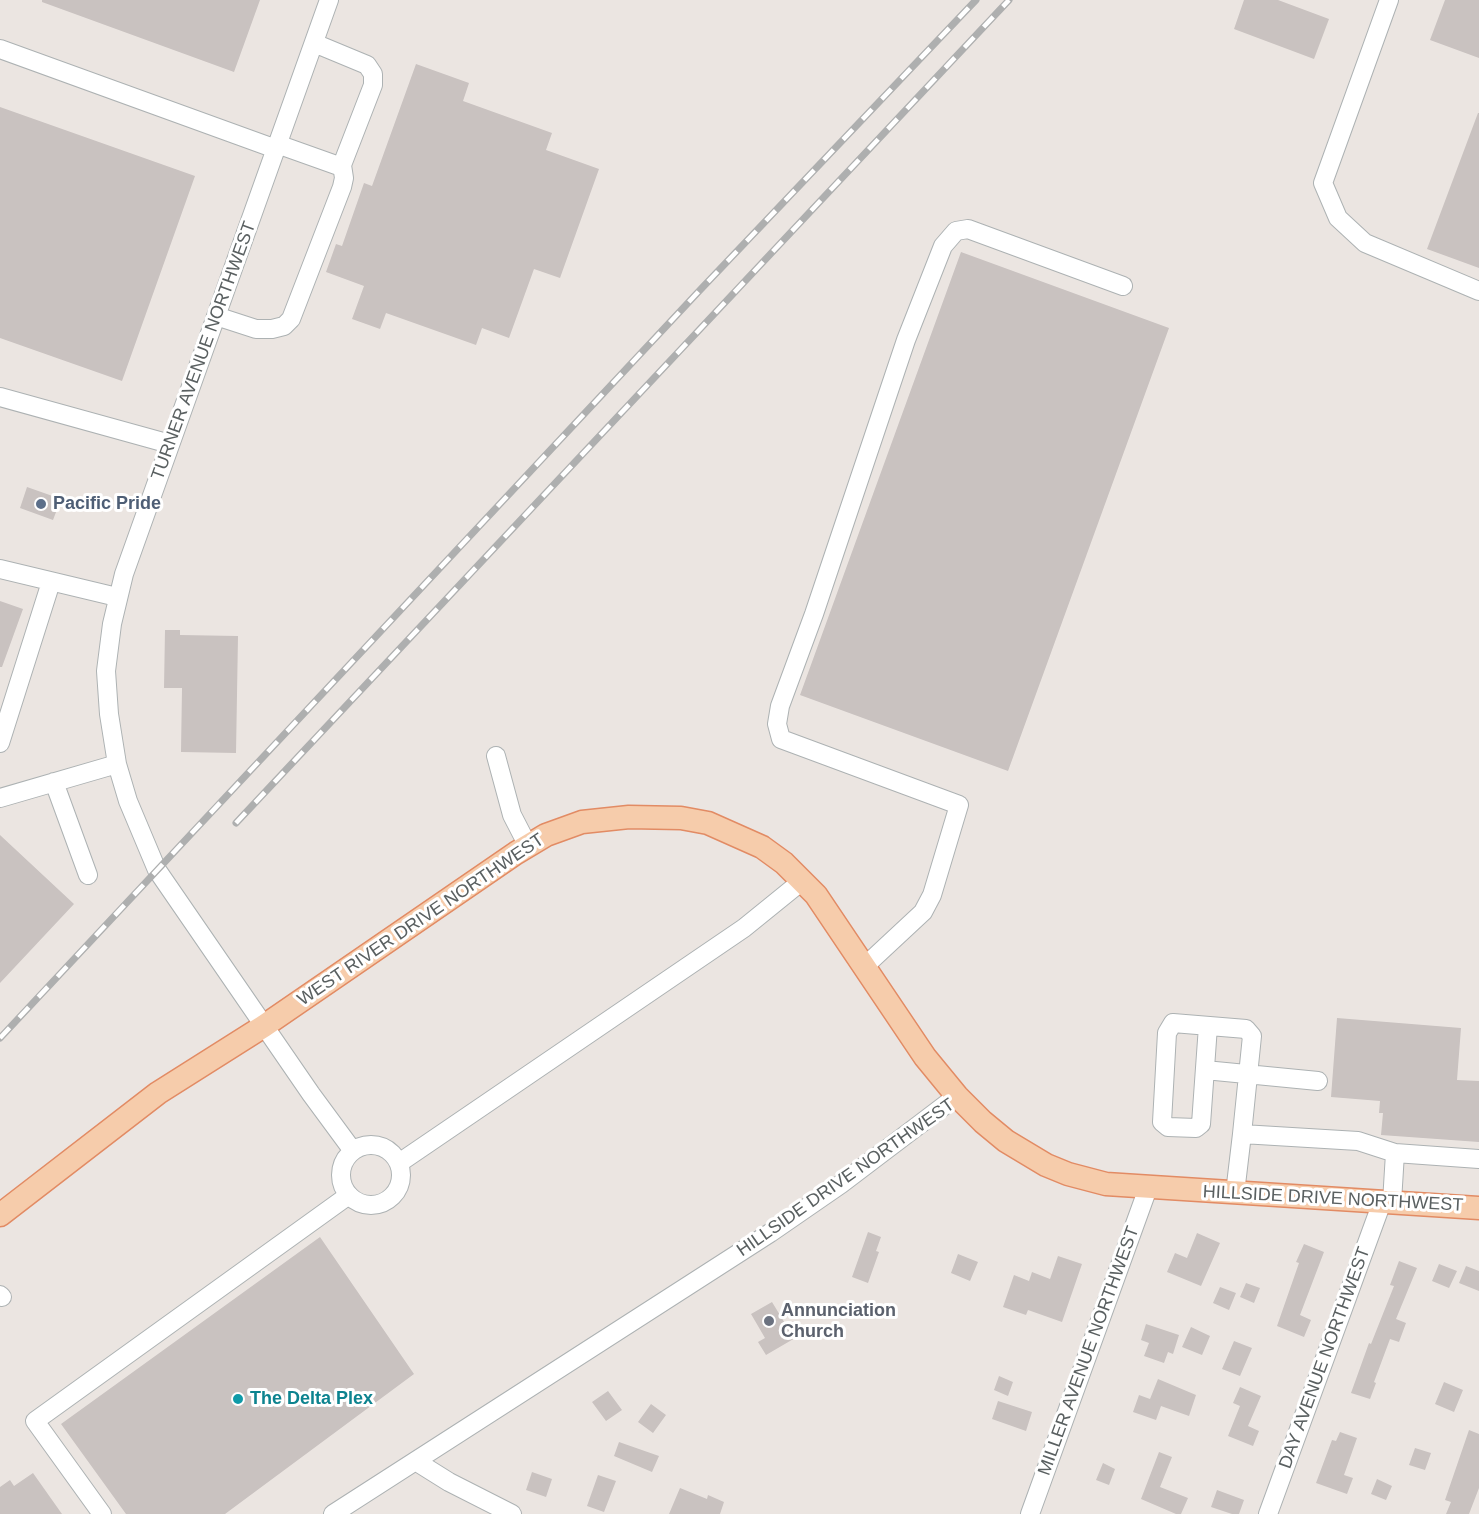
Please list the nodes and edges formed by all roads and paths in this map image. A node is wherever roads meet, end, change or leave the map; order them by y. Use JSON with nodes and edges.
{"nodes":[{"id":1,"x":329,"y":0,"type":"edge"},
{"id":2,"x":1389,"y":0,"type":"edge"},
{"id":3,"x":314,"y":43,"type":"junction"},
{"id":4,"x":0,"y":49,"type":"edge"},
{"id":5,"x":277,"y":147,"type":"junction"},
{"id":6,"x":342,"y":165,"type":"junction"},
{"id":7,"x":1123,"y":286,"type":"dead end"},
{"id":8,"x":1479,"y":291,"type":"edge"},
{"id":9,"x":216,"y":316,"type":"junction"},
{"id":10,"x":0,"y":397,"type":"edge"},
{"id":11,"x":170,"y":444,"type":"junction"},
{"id":12,"x":0,"y":569,"type":"edge"},
{"id":13,"x":51,"y":582,"type":"junction"},
{"id":14,"x":117,"y":597,"type":"junction"},
{"id":15,"x":0,"y":743,"type":"edge"},
{"id":16,"x":496,"y":756,"type":"dead end"},
{"id":17,"x":117,"y":764,"type":"junction"},
{"id":18,"x":54,"y":782,"type":"junction"},
{"id":19,"x":0,"y":798,"type":"edge"},
{"id":20,"x":528,"y":846,"type":"junction"},
{"id":21,"x":88,"y":875,"type":"dead end"},
{"id":22,"x":802,"y":881,"type":"junction"},
{"id":23,"x":865,"y":966,"type":"junction"},
{"id":24,"x":264,"y":1026,"type":"junction"},
{"id":25,"x":1208,"y":1026,"type":"junction"},
{"id":26,"x":1205,"y":1070,"type":"junction"},
{"id":27,"x":1248,"y":1074,"type":"junction"},
{"id":28,"x":1318,"y":1081,"type":"dead end"},
{"id":29,"x":957,"y":1096,"type":"junction"},
{"id":30,"x":1242,"y":1134,"type":"junction"},
{"id":31,"x":353,"y":1151,"type":"junction"},
{"id":32,"x":1395,"y":1153,"type":"junction"},
{"id":33,"x":1479,"y":1159,"type":"edge"},
{"id":34,"x":399,"y":1163,"type":"junction"},
{"id":35,"x":1148,"y":1188,"type":"junction"},
{"id":36,"x":1235,"y":1193,"type":"junction"},
{"id":37,"x":349,"y":1195,"type":"junction"},
{"id":38,"x":1387,"y":1202,"type":"junction"},
{"id":39,"x":1479,"y":1208,"type":"edge"},
{"id":40,"x":0,"y":1215,"type":"edge"},
{"id":41,"x":417,"y":1461,"type":"junction"},
{"id":42,"x":102,"y":1514,"type":"edge"},
{"id":43,"x":333,"y":1514,"type":"edge"},
{"id":44,"x":512,"y":1514,"type":"edge"},
{"id":45,"x":1030,"y":1514,"type":"edge"},
{"id":46,"x":1268,"y":1514,"type":"edge"}],
"edges":[{"from":1,"to":3,"type":"street","name":"TURNER AVENUE NORTHWEST"},
{"from":2,"to":8,"type":"street"},
{"from":3,"to":5,"type":"street","name":"TURNER AVENUE NORTHWEST"},
{"from":3,"to":6,"type":"street"},
{"from":4,"to":5,"type":"street"},
{"from":5,"to":6,"type":"street"},
{"from":5,"to":9,"type":"street","name":"TURNER AVENUE NORTHWEST"},
{"from":6,"to":9,"type":"street"},
{"from":7,"to":23,"type":"street"},
{"from":9,"to":11,"type":"street","name":"TURNER AVENUE NORTHWEST"},
{"from":10,"to":11,"type":"street"},
{"from":11,"to":14,"type":"street","name":"TURNER AVENUE NORTHWEST"},
{"from":12,"to":13,"type":"street"},
{"from":13,"to":14,"type":"street"},
{"from":13,"to":15,"type":"street"},
{"from":14,"to":17,"type":"street","name":"TURNER AVENUE NORTHWEST"},
{"from":16,"to":20,"type":"street"},
{"from":17,"to":18,"type":"street"},
{"from":17,"to":24,"type":"street","name":"TURNER AVENUE NORTHWEST"},
{"from":18,"to":19,"type":"street"},
{"from":18,"to":21,"type":"street"},
{"from":20,"to":22,"type":"main road","name":"WEST RIVER DRIVE NORTHWEST"},
{"from":20,"to":24,"type":"main road","name":"WEST RIVER DRIVE NORTHWEST"},
{"from":22,"to":23,"type":"main road","name":"WEST RIVER DRIVE NORTHWEST"},
{"from":22,"to":34,"type":"street"},
{"from":23,"to":29,"type":"main road","name":"WEST RIVER DRIVE NORTHWEST"},
{"from":24,"to":31,"type":"street","name":"TURNER AVENUE NORTHWEST"},
{"from":24,"to":40,"type":"main road","name":"WEST RIVER DRIVE NORTHWEST"},
{"from":25,"to":26,"type":"street"},
{"from":25,"to":26,"type":"street"},
{"from":25,"to":27,"type":"street"},
{"from":26,"to":27,"type":"street"},
{"from":27,"to":28,"type":"street"},
{"from":27,"to":30,"type":"street"},
{"from":29,"to":35,"type":"main road","name":"HILLSIDE DRIVE NORTHWEST"},
{"from":29,"to":41,"type":"street","name":"HILLSIDE DRIVE NORTHWEST"},
{"from":30,"to":32,"type":"street"},
{"from":30,"to":36,"type":"street"},
{"from":31,"to":34,"type":"street"},
{"from":31,"to":37,"type":"street"},
{"from":32,"to":33,"type":"street"},
{"from":32,"to":38,"type":"street","name":"DAY AVENUE NORTHWEST"},
{"from":34,"to":37,"type":"street"},
{"from":35,"to":36,"type":"main road","name":"HILLSIDE DRIVE NORTHWEST"},
{"from":35,"to":45,"type":"street","name":"MILLER AVENUE NORTHWEST"},
{"from":36,"to":38,"type":"main road","name":"HILLSIDE DRIVE NORTHWEST"},
{"from":37,"to":42,"type":"street"},
{"from":38,"to":39,"type":"main road","name":"HILLSIDE DRIVE NORTHWEST"},
{"from":38,"to":46,"type":"street","name":"DAY AVENUE NORTHWEST"},
{"from":41,"to":43,"type":"street","name":"HILLSIDE DRIVE NORTHWEST"},
{"from":41,"to":44,"type":"street"}]}
